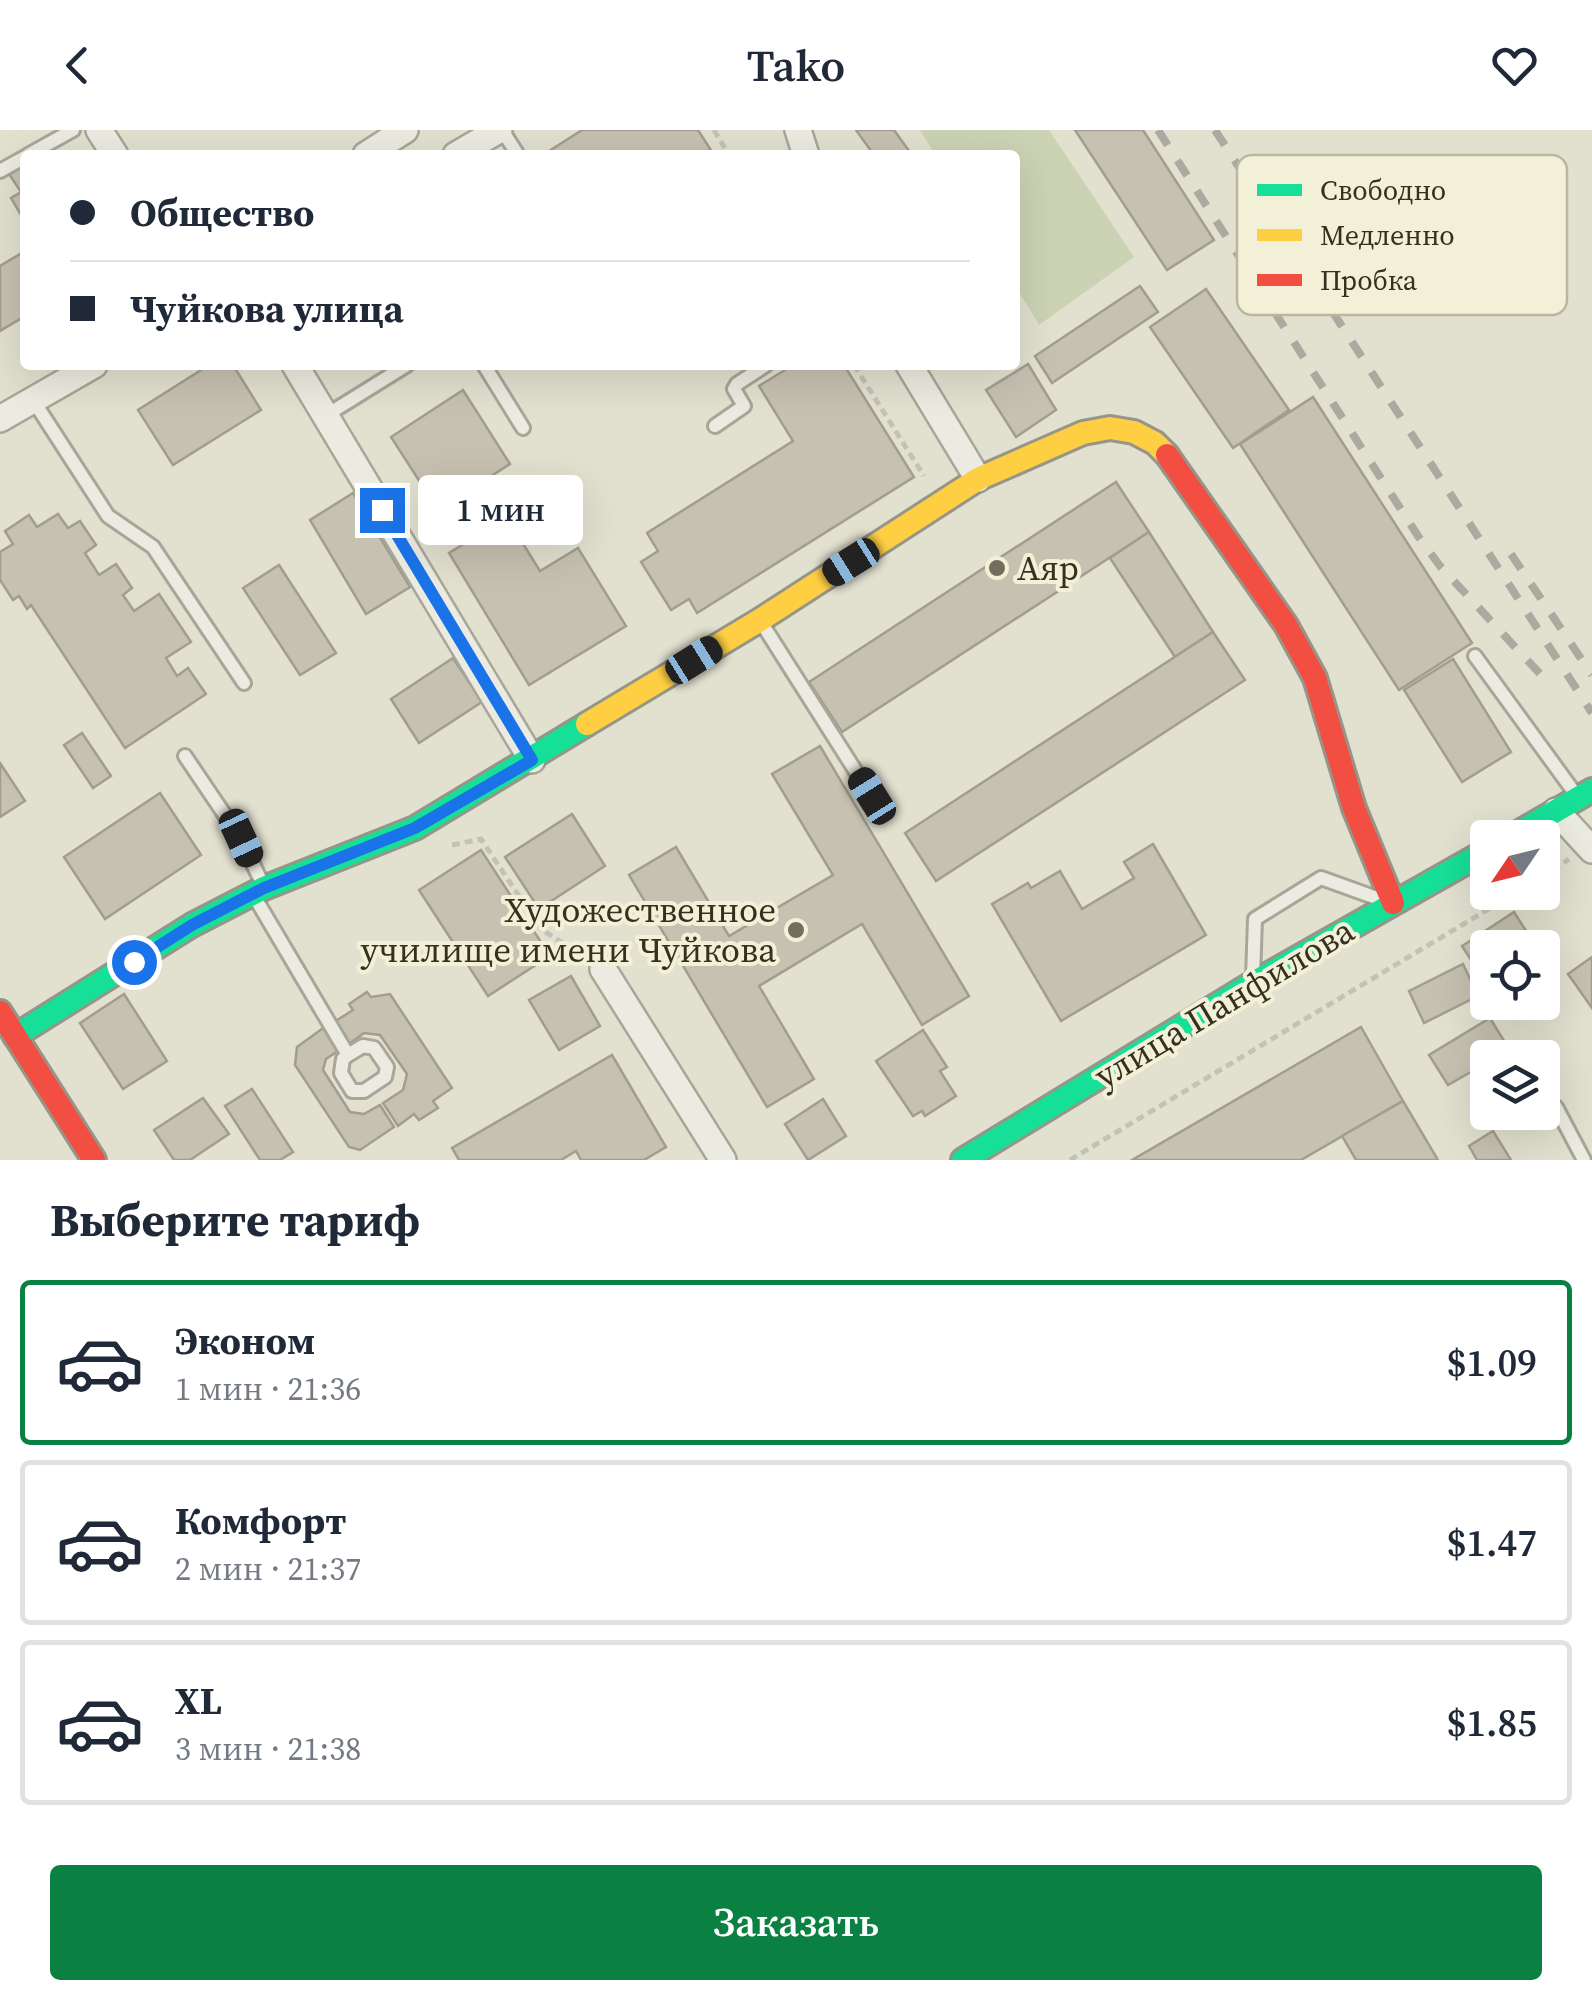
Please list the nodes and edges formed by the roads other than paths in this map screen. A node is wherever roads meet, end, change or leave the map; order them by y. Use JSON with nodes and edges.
{"nodes":[{"id":1,"x":73,"y":130,"type":"edge"},
{"id":2,"x":405,"y":130,"type":"edge"},
{"id":3,"x":500,"y":130,"type":"edge"},
{"id":4,"x":37,"y":150,"type":"edge"},
{"id":5,"x":374,"y":150,"type":"edge"},
{"id":6,"x":465,"y":150,"type":"edge"},
{"id":7,"x":85,"y":370,"type":"edge"},
{"id":8,"x":298,"y":370,"type":"edge"},
{"id":9,"x":399,"y":370,"type":"edge"},
{"id":10,"x":487,"y":370,"type":"edge"},
{"id":11,"x":758,"y":370,"type":"edge"},
{"id":12,"x":912,"y":370,"type":"edge"},
{"id":13,"x":33,"y":400,"type":"junction"},
{"id":14,"x":326,"y":416,"type":"junction"},
{"id":15,"x":0,"y":419,"type":"edge"},
{"id":16,"x":714,"y":426,"type":"dead end"},
{"id":17,"x":523,"y":428,"type":"dead end"},
{"id":18,"x":978,"y":479,"type":"junction"},
{"id":19,"x":760,"y":620,"type":"junction"},
{"id":20,"x":1474,"y":656,"type":"dead end"},
{"id":21,"x":244,"y":683,"type":"dead end"},
{"id":22,"x":185,"y":756,"type":"dead end"},
{"id":23,"x":532,"y":760,"type":"junction"},
{"id":24,"x":872,"y":796,"type":"dead end"},
{"id":25,"x":1576,"y":800,"type":"edge"},
{"id":26,"x":1541,"y":820,"type":"edge"},
{"id":27,"x":1592,"y":850,"type":"edge"},
{"id":28,"x":1470,"y":860,"type":"edge"},
{"id":29,"x":258,"y":891,"type":"junction"},
{"id":30,"x":1392,"y":903,"type":"junction"},
{"id":31,"x":603,"y":969,"type":"road end"},
{"id":32,"x":1252,"y":983,"type":"junction"},
{"id":33,"x":0,"y":1012,"type":"edge"},
{"id":34,"x":15,"y":1036,"type":"junction"},
{"id":35,"x":348,"y":1055,"type":"dead end"},
{"id":36,"x":1560,"y":1115,"type":"edge"},
{"id":37,"x":94,"y":1160,"type":"edge"},
{"id":38,"x":723,"y":1160,"type":"edge"},
{"id":39,"x":963,"y":1160,"type":"edge"},
{"id":40,"x":1584,"y":1160,"type":"edge"}],
"edges":[{"from":1,"to":4,"type":"lane"},
{"from":2,"to":5,"type":"street"},
{"from":3,"to":6,"type":"street"},
{"from":7,"to":13,"type":"street"},
{"from":8,"to":14,"type":"street"},
{"from":9,"to":14,"type":"lane"},
{"from":10,"to":17,"type":"lane"},
{"from":11,"to":16,"type":"lane"},
{"from":12,"to":18,"type":"street"},
{"from":13,"to":15,"type":"street"},
{"from":13,"to":21,"type":"lane"},
{"from":14,"to":23,"type":"street"},
{"from":18,"to":19,"type":"street"},
{"from":18,"to":30,"type":"street"},
{"from":19,"to":23,"type":"street"},
{"from":19,"to":24,"type":"lane"},
{"from":20,"to":25,"type":"lane"},
{"from":22,"to":29,"type":"lane"},
{"from":23,"to":29,"type":"street"},
{"from":25,"to":26,"type":"street"},
{"from":25,"to":27,"type":"street"},
{"from":28,"to":30,"type":"street","name":"улица Панфилова"},
{"from":29,"to":34,"type":"street"},
{"from":29,"to":35,"type":"lane"},
{"from":30,"to":32,"type":"street","name":"улица Панфилова"},
{"from":30,"to":32,"type":"lane"},
{"from":31,"to":38,"type":"street"},
{"from":32,"to":39,"type":"street","name":"улица Панфилова"},
{"from":33,"to":34,"type":"street"},
{"from":34,"to":37,"type":"street"},
{"from":36,"to":40,"type":"lane"}]}
